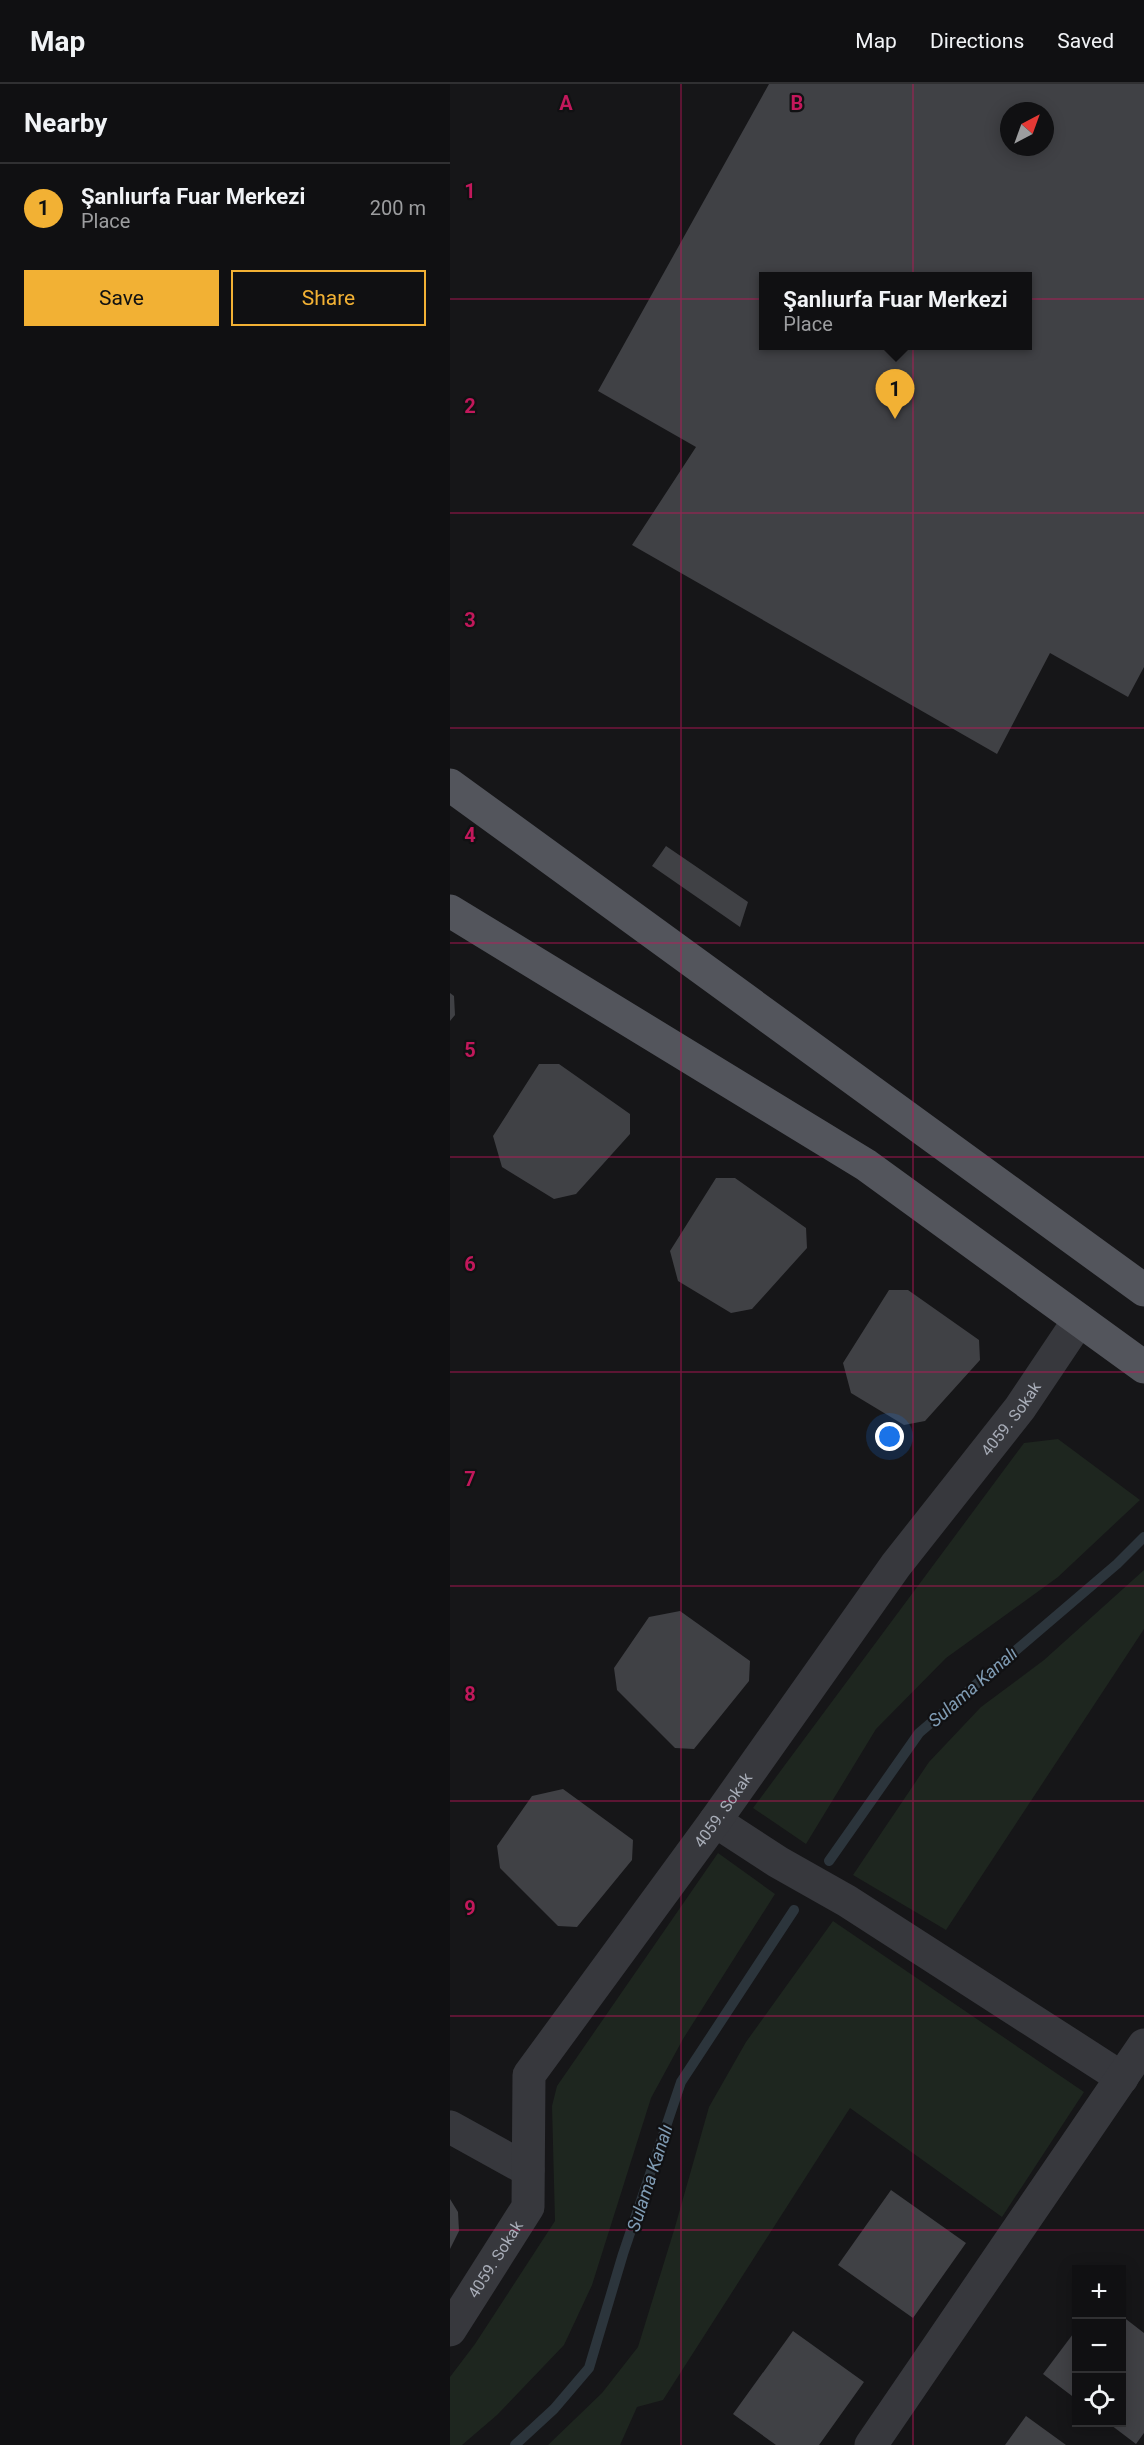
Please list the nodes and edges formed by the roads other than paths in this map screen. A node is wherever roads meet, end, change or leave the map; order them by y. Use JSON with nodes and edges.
{"nodes":[{"id":1,"x":450,"y":785,"type":"edge"},
{"id":2,"x":450,"y":911,"type":"edge"},
{"id":3,"x":1144,"y":1290,"type":"edge"},
{"id":4,"x":1079,"y":1320,"type":"junction"},
{"id":5,"x":1144,"y":1367,"type":"edge"},
{"id":6,"x":715,"y":1821,"type":"junction"},
{"id":7,"x":1144,"y":2045,"type":"edge"},
{"id":8,"x":1122,"y":2078,"type":"junction"},
{"id":9,"x":450,"y":2127,"type":"edge"},
{"id":10,"x":528,"y":2170,"type":"junction"},
{"id":11,"x":450,"y":2330,"type":"edge"},
{"id":12,"x":871,"y":2445,"type":"edge"}],
"edges":[{"from":1,"to":3,"type":"main road"},
{"from":2,"to":4,"type":"main road"},
{"from":4,"to":5,"type":"main road"},
{"from":4,"to":6,"type":"street","name":"4059. Sokak"},
{"from":6,"to":8,"type":"street"},
{"from":6,"to":10,"type":"street","name":"4059. Sokak"},
{"from":7,"to":8,"type":"street"},
{"from":8,"to":12,"type":"street"},
{"from":9,"to":10,"type":"street"},
{"from":10,"to":11,"type":"street","name":"4059. Sokak"}]}
